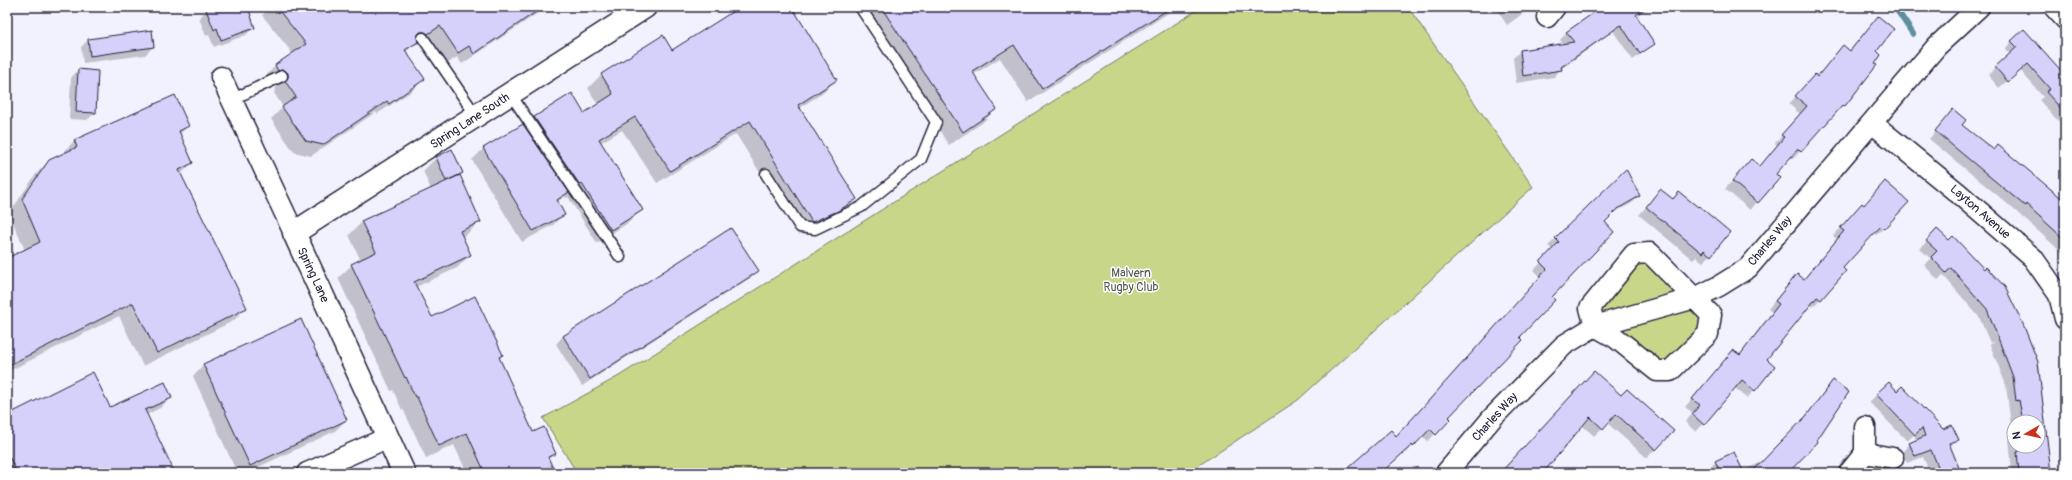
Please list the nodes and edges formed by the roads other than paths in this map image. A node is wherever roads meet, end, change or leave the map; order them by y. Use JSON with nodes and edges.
{"nodes":[{"id":1,"x":645,"y":7,"type":"edge"},
{"id":2,"x":860,"y":7,"type":"edge"},
{"id":3,"x":1980,"y":7,"type":"edge"},
{"id":4,"x":2054,"y":7,"type":"edge"},
{"id":5,"x":2065,"y":18,"type":"edge"},
{"id":6,"x":423,"y":38,"type":"dead end"},
{"id":7,"x":282,"y":76,"type":"dead end"},
{"id":8,"x":221,"y":77,"type":"dead end"},
{"id":9,"x":511,"y":94,"type":"junction"},
{"id":10,"x":231,"y":100,"type":"junction"},
{"id":11,"x":476,"y":117,"type":"junction"},
{"id":12,"x":1872,"y":123,"type":"junction"},
{"id":13,"x":766,"y":174,"type":"dead end"},
{"id":14,"x":294,"y":234,"type":"junction"},
{"id":15,"x":620,"y":257,"type":"dead end"},
{"id":16,"x":1695,"y":298,"type":"junction"},
{"id":17,"x":2065,"y":319,"type":"edge"},
{"id":18,"x":1595,"y":326,"type":"junction"},
{"id":19,"x":1865,"y":427,"type":"dead end"},
{"id":20,"x":388,"y":438,"type":"junction"},
{"id":21,"x":1865,"y":453,"type":"junction"},
{"id":22,"x":1893,"y":458,"type":"dead end"},
{"id":23,"x":307,"y":473,"type":"edge"},
{"id":24,"x":404,"y":473,"type":"edge"},
{"id":25,"x":1446,"y":473,"type":"edge"},
{"id":26,"x":1849,"y":473,"type":"edge"}],
"edges":[{"from":1,"to":9,"type":"street","name":"Spring Lane South"},
{"from":2,"to":13,"type":"lane"},
{"from":3,"to":12,"type":"street","name":"Charles Way"},
{"from":4,"to":5,"type":"street"},
{"from":6,"to":11,"type":"lane"},
{"from":7,"to":10,"type":"lane"},
{"from":8,"to":10,"type":"street","name":"Spring Lane"},
{"from":9,"to":11,"type":"street","name":"Spring Lane South"},
{"from":9,"to":15,"type":"lane"},
{"from":10,"to":14,"type":"street","name":"Spring Lane"},
{"from":11,"to":14,"type":"street","name":"Spring Lane South"},
{"from":12,"to":16,"type":"street","name":"Charles Way"},
{"from":12,"to":17,"type":"street","name":"Layton Avenue"},
{"from":14,"to":20,"type":"street","name":"Spring Lane"},
{"from":16,"to":18,"type":"street","name":"Charles Way"},
{"from":16,"to":18,"type":"street"},
{"from":16,"to":18,"type":"street"},
{"from":18,"to":25,"type":"street","name":"Charles Way"},
{"from":19,"to":21,"type":"street"},
{"from":20,"to":23,"type":"street"},
{"from":20,"to":24,"type":"street","name":"Spring Lane"},
{"from":21,"to":22,"type":"street"},
{"from":21,"to":26,"type":"street"}]}
